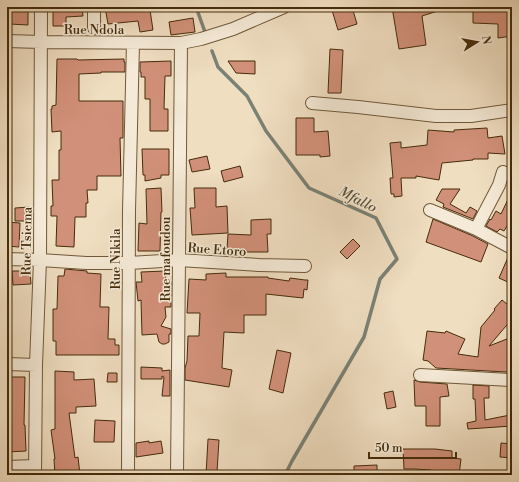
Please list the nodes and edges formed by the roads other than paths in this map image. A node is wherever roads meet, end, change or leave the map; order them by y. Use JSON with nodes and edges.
{"nodes":[{"id":1,"x":41,"y":7,"type":"edge"},
{"id":2,"x":94,"y":7,"type":"edge"},
{"id":3,"x":284,"y":7,"type":"edge"},
{"id":4,"x":94,"y":28,"type":"dead end"},
{"id":5,"x":7,"y":41,"type":"edge"},
{"id":6,"x":41,"y":42,"type":"junction"},
{"id":7,"x":133,"y":43,"type":"junction"},
{"id":8,"x":181,"y":43,"type":"junction"},
{"id":9,"x":312,"y":103,"type":"dead end"},
{"id":10,"x":512,"y":110,"type":"edge"},
{"id":11,"x":503,"y":172,"type":"dead end"},
{"id":12,"x":430,"y":210,"type":"dead end"},
{"id":13,"x":476,"y":229,"type":"junction"},
{"id":14,"x":512,"y":248,"type":"edge"},
{"id":15,"x":7,"y":260,"type":"edge"},
{"id":16,"x":40,"y":260,"type":"junction"},
{"id":17,"x":179,"y":260,"type":"junction"},
{"id":18,"x":129,"y":263,"type":"junction"},
{"id":19,"x":305,"y":266,"type":"dead end"},
{"id":20,"x":7,"y":364,"type":"edge"},
{"id":21,"x":36,"y":365,"type":"junction"},
{"id":22,"x":420,"y":375,"type":"dead end"},
{"id":23,"x":512,"y":380,"type":"edge"},
{"id":24,"x":7,"y":466,"type":"edge"},
{"id":25,"x":35,"y":471,"type":"edge"},
{"id":26,"x":128,"y":475,"type":"edge"},
{"id":27,"x":178,"y":475,"type":"edge"}],
"edges":[{"from":1,"to":6,"type":"street","name":"Rue Tsiema"},
{"from":2,"to":4,"type":"street"},
{"from":3,"to":8,"type":"street","name":"Rue Ndola"},
{"from":5,"to":6,"type":"street","name":"Rue Ndola"},
{"from":6,"to":7,"type":"street","name":"Rue Ndola"},
{"from":6,"to":16,"type":"street","name":"Rue Tsiema"},
{"from":7,"to":8,"type":"street","name":"Rue Ndola"},
{"from":7,"to":18,"type":"street","name":"Rue Nikila"},
{"from":8,"to":17,"type":"street","name":"Rue mafoudou"},
{"from":9,"to":10,"type":"street"},
{"from":11,"to":13,"type":"street"},
{"from":12,"to":13,"type":"street"},
{"from":13,"to":14,"type":"street"},
{"from":15,"to":16,"type":"street","name":"Rue Etoro"},
{"from":16,"to":18,"type":"street","name":"Rue Etoro"},
{"from":16,"to":21,"type":"street","name":"Rue Tsiema"},
{"from":17,"to":18,"type":"street","name":"Rue Etoro"},
{"from":17,"to":19,"type":"street","name":"Rue Etoro"},
{"from":17,"to":27,"type":"street","name":"Rue mafoudou"},
{"from":18,"to":26,"type":"street","name":"Rue Nikila"},
{"from":20,"to":21,"type":"street"},
{"from":21,"to":25,"type":"street","name":"Rue Tsiema"},
{"from":22,"to":23,"type":"street"},
{"from":24,"to":25,"type":"street"}]}
